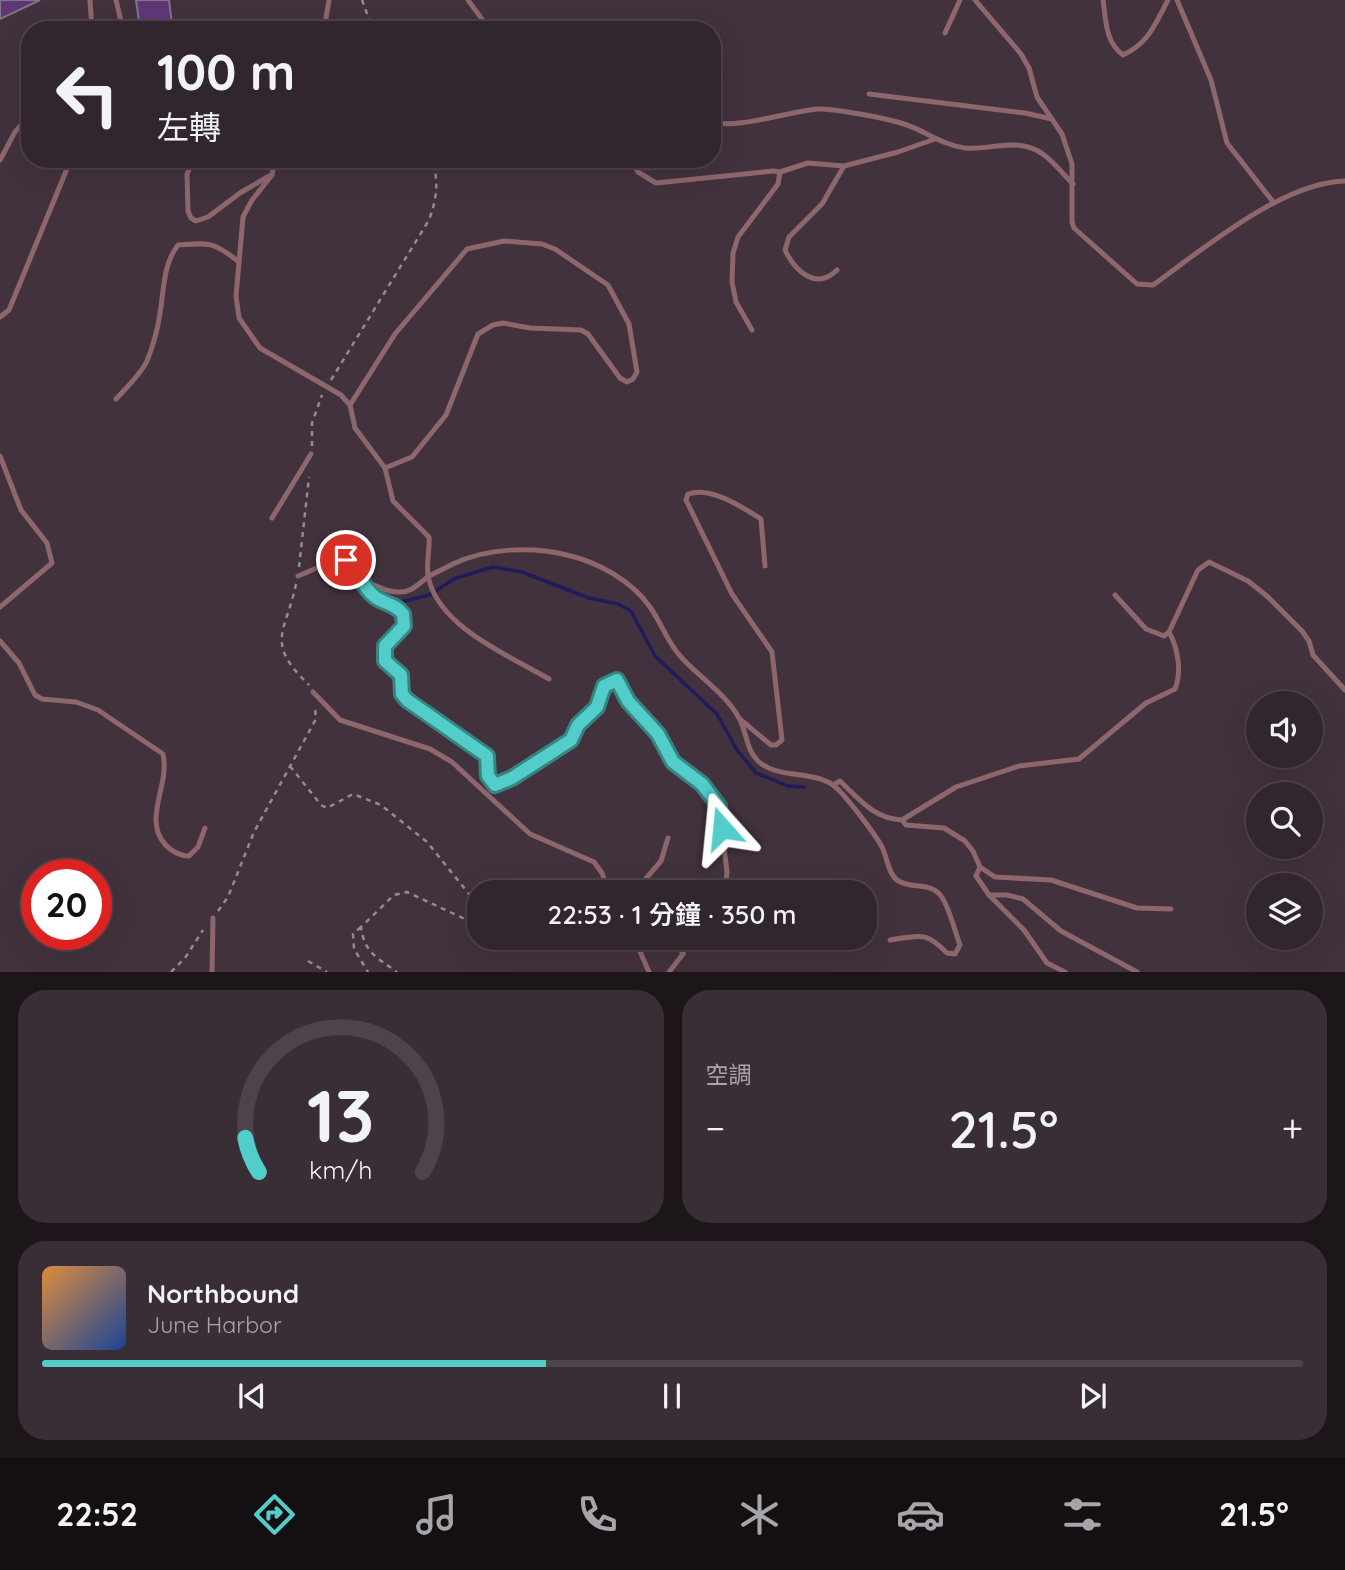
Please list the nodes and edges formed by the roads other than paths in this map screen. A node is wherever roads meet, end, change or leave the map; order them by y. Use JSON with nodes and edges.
{"nodes":[{"id":1,"x":90,"y":0,"type":"edge"},
{"id":2,"x":116,"y":0,"type":"edge"},
{"id":3,"x":328,"y":0,"type":"edge"},
{"id":4,"x":468,"y":0,"type":"edge"},
{"id":5,"x":960,"y":0,"type":"edge"},
{"id":6,"x":975,"y":0,"type":"edge"},
{"id":7,"x":1103,"y":0,"type":"edge"},
{"id":8,"x":1168,"y":0,"type":"edge"},
{"id":9,"x":1177,"y":0,"type":"edge"},
{"id":10,"x":91,"y":21,"type":"edge"},
{"id":11,"x":120,"y":21,"type":"edge"},
{"id":12,"x":325,"y":21,"type":"edge"},
{"id":13,"x":483,"y":21,"type":"edge"},
{"id":14,"x":945,"y":33,"type":"dead end"},
{"id":15,"x":869,"y":93,"type":"dead end"},
{"id":16,"x":1052,"y":119,"type":"junction"},
{"id":17,"x":721,"y":124,"type":"edge"},
{"id":18,"x":21,"y":125,"type":"edge"},
{"id":19,"x":936,"y":139,"type":"junction"},
{"id":20,"x":0,"y":160,"type":"edge"},
{"id":21,"x":844,"y":166,"type":"junction"},
{"id":22,"x":67,"y":168,"type":"edge"},
{"id":23,"x":190,"y":168,"type":"edge"},
{"id":24,"x":273,"y":168,"type":"edge"},
{"id":25,"x":636,"y":168,"type":"edge"},
{"id":26,"x":780,"y":172,"type":"junction"},
{"id":27,"x":272,"y":175,"type":"junction"},
{"id":28,"x":1345,"y":181,"type":"edge"},
{"id":29,"x":1073,"y":184,"type":"junction"},
{"id":30,"x":1274,"y":203,"type":"junction"},
{"id":31,"x":239,"y":262,"type":"junction"},
{"id":32,"x":837,"y":270,"type":"dead end"},
{"id":33,"x":0,"y":317,"type":"edge"},
{"id":34,"x":752,"y":330,"type":"dead end"},
{"id":35,"x":116,"y":399,"type":"dead end"},
{"id":36,"x":350,"y":405,"type":"junction"},
{"id":37,"x":311,"y":454,"type":"dead end"},
{"id":38,"x":0,"y":456,"type":"edge"},
{"id":39,"x":385,"y":468,"type":"junction"},
{"id":40,"x":272,"y":518,"type":"dead end"},
{"id":41,"x":765,"y":566,"type":"dead end"},
{"id":42,"x":298,"y":576,"type":"dead end"},
{"id":43,"x":359,"y":576,"type":"junction"},
{"id":44,"x":428,"y":577,"type":"junction"},
{"id":45,"x":1115,"y":595,"type":"dead end"},
{"id":46,"x":0,"y":607,"type":"edge"},
{"id":47,"x":1168,"y":632,"type":"junction"},
{"id":48,"x":0,"y":640,"type":"edge"},
{"id":49,"x":549,"y":678,"type":"dead end"},
{"id":50,"x":1345,"y":690,"type":"edge"},
{"id":51,"x":313,"y":692,"type":"dead end"},
{"id":52,"x":739,"y":718,"type":"junction"},
{"id":53,"x":833,"y":785,"type":"junction"},
{"id":54,"x":902,"y":820,"type":"junction"},
{"id":55,"x":205,"y":828,"type":"dead end"},
{"id":56,"x":668,"y":838,"type":"dead end"},
{"id":57,"x":980,"y":867,"type":"junction"},
{"id":58,"x":605,"y":880,"type":"edge"},
{"id":59,"x":645,"y":880,"type":"edge"},
{"id":60,"x":726,"y":880,"type":"edge"},
{"id":61,"x":989,"y":895,"type":"junction"},
{"id":62,"x":1171,"y":909,"type":"dead end"},
{"id":63,"x":213,"y":918,"type":"dead end"},
{"id":64,"x":890,"y":940,"type":"dead end"},
{"id":65,"x":639,"y":950,"type":"edge"},
{"id":66,"x":681,"y":950,"type":"edge"},
{"id":67,"x":684,"y":950,"type":"edge"},
{"id":68,"x":683,"y":954,"type":"junction"},
{"id":69,"x":212,"y":971,"type":"edge"},
{"id":70,"x":649,"y":971,"type":"edge"},
{"id":71,"x":669,"y":971,"type":"edge"},
{"id":72,"x":1065,"y":971,"type":"edge"},
{"id":73,"x":1137,"y":971,"type":"edge"}],
"edges":[{"from":1,"to":10,"type":"lane"},
{"from":2,"to":11,"type":"lane"},
{"from":3,"to":12,"type":"lane"},
{"from":4,"to":13,"type":"lane"},
{"from":5,"to":14,"type":"lane"},
{"from":6,"to":16,"type":"lane"},
{"from":7,"to":8,"type":"lane"},
{"from":9,"to":30,"type":"lane"},
{"from":15,"to":16,"type":"lane"},
{"from":16,"to":29,"type":"lane"},
{"from":17,"to":19,"type":"lane"},
{"from":18,"to":20,"type":"lane"},
{"from":19,"to":21,"type":"lane"},
{"from":19,"to":29,"type":"lane"},
{"from":21,"to":26,"type":"lane"},
{"from":21,"to":32,"type":"lane"},
{"from":22,"to":33,"type":"lane"},
{"from":23,"to":27,"type":"lane"},
{"from":24,"to":27,"type":"lane"},
{"from":25,"to":26,"type":"lane"},
{"from":26,"to":34,"type":"lane"},
{"from":27,"to":31,"type":"lane"},
{"from":28,"to":30,"type":"lane"},
{"from":29,"to":30,"type":"lane"},
{"from":31,"to":35,"type":"lane"},
{"from":31,"to":36,"type":"lane"},
{"from":36,"to":39,"type":"lane"},
{"from":36,"to":39,"type":"lane"},
{"from":37,"to":40,"type":"lane"},
{"from":38,"to":46,"type":"lane"},
{"from":39,"to":44,"type":"lane"},
{"from":41,"to":52,"type":"lane"},
{"from":42,"to":43,"type":"lane"},
{"from":43,"to":44,"type":"lane"},
{"from":43,"to":60,"type":"lane"},
{"from":44,"to":49,"type":"lane"},
{"from":44,"to":52,"type":"lane"},
{"from":45,"to":47,"type":"lane"},
{"from":47,"to":50,"type":"lane"},
{"from":47,"to":54,"type":"lane"},
{"from":48,"to":55,"type":"lane"},
{"from":51,"to":58,"type":"lane"},
{"from":52,"to":53,"type":"lane"},
{"from":53,"to":54,"type":"lane"},
{"from":53,"to":64,"type":"lane"},
{"from":54,"to":57,"type":"lane"},
{"from":56,"to":59,"type":"lane"},
{"from":57,"to":61,"type":"lane"},
{"from":57,"to":62,"type":"lane"},
{"from":61,"to":72,"type":"lane"},
{"from":61,"to":73,"type":"lane"},
{"from":63,"to":69,"type":"lane"},
{"from":65,"to":70,"type":"lane"},
{"from":66,"to":68,"type":"lane"},
{"from":67,"to":68,"type":"lane"},
{"from":68,"to":71,"type":"lane"}]}
